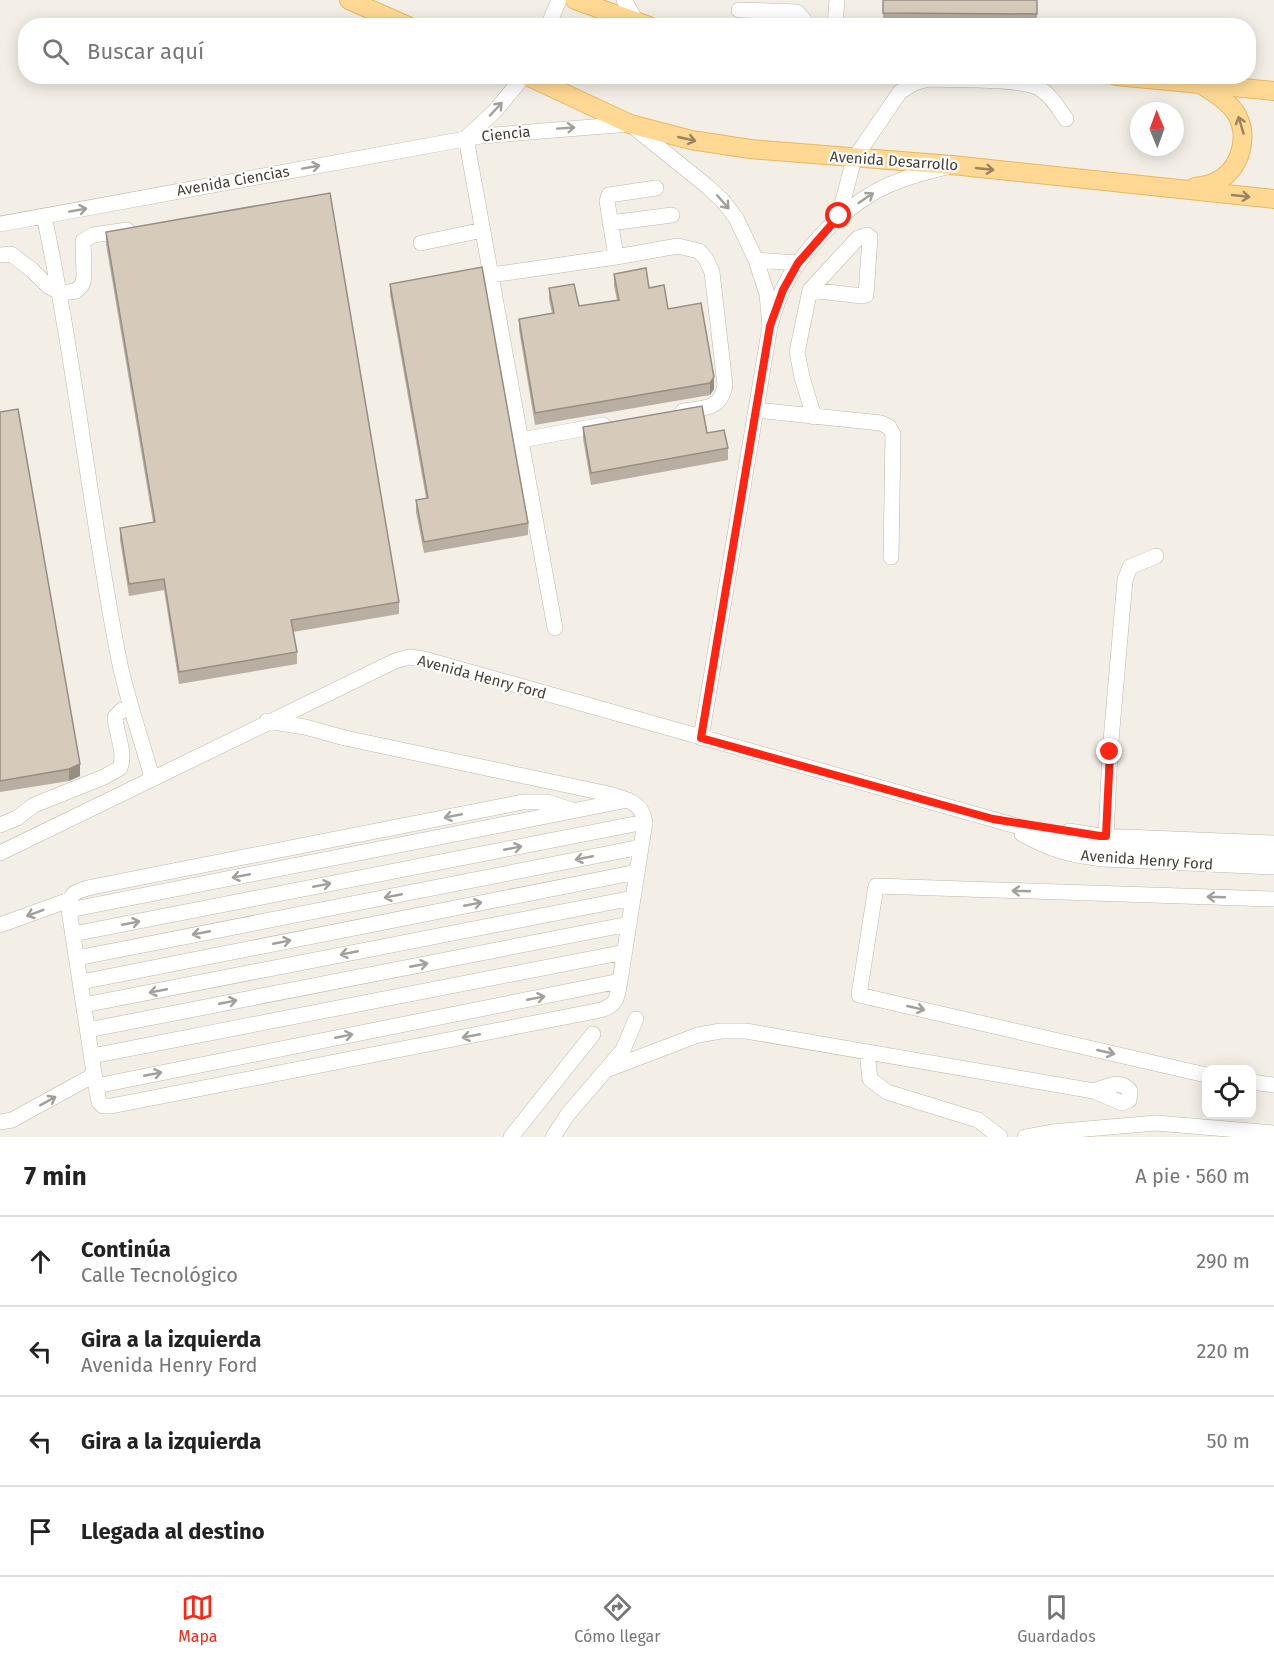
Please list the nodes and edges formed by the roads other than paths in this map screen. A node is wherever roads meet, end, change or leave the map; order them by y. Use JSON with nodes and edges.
{"nodes":[{"id":1,"x":349,"y":0,"type":"edge"},
{"id":2,"x":559,"y":0,"type":"edge"},
{"id":3,"x":575,"y":0,"type":"edge"},
{"id":4,"x":624,"y":0,"type":"edge"},
{"id":5,"x":837,"y":0,"type":"edge"},
{"id":6,"x":739,"y":10,"type":"dead end"},
{"id":7,"x":390,"y":18,"type":"edge"},
{"id":8,"x":551,"y":18,"type":"edge"},
{"id":9,"x":625,"y":18,"type":"edge"},
{"id":10,"x":638,"y":18,"type":"edge"},
{"id":11,"x":802,"y":18,"type":"edge"},
{"id":12,"x":836,"y":18,"type":"edge"},
{"id":13,"x":518,"y":84,"type":"edge"},
{"id":14,"x":542,"y":84,"type":"edge"},
{"id":15,"x":912,"y":84,"type":"edge"},
{"id":16,"x":1024,"y":84,"type":"edge"},
{"id":17,"x":1192,"y":84,"type":"edge"},
{"id":18,"x":1202,"y":85,"type":"junction"},
{"id":19,"x":1274,"y":91,"type":"edge"},
{"id":20,"x":1066,"y":119,"type":"dead end"},
{"id":21,"x":630,"y":124,"type":"junction"},
{"id":22,"x":466,"y":138,"type":"junction"},
{"id":23,"x":854,"y":159,"type":"junction"},
{"id":24,"x":951,"y":165,"type":"junction"},
{"id":25,"x":656,"y":188,"type":"dead end"},
{"id":26,"x":1184,"y":189,"type":"junction"},
{"id":27,"x":1274,"y":199,"type":"edge"},
{"id":28,"x":672,"y":215,"type":"dead end"},
{"id":29,"x":44,"y":216,"type":"junction"},
{"id":30,"x":839,"y":216,"type":"junction"},
{"id":31,"x":610,"y":223,"type":"junction"},
{"id":32,"x":0,"y":224,"type":"edge"},
{"id":33,"x":145,"y":227,"type":"edge"},
{"id":34,"x":483,"y":230,"type":"junction"},
{"id":35,"x":421,"y":243,"type":"dead end"},
{"id":36,"x":0,"y":255,"type":"edge"},
{"id":37,"x":615,"y":257,"type":"junction"},
{"id":38,"x":756,"y":260,"type":"junction"},
{"id":39,"x":798,"y":263,"type":"junction"},
{"id":40,"x":491,"y":275,"type":"junction"},
{"id":41,"x":810,"y":290,"type":"junction"},
{"id":42,"x":61,"y":293,"type":"junction"},
{"id":43,"x":770,"y":326,"type":"junction"},
{"id":44,"x":756,"y":410,"type":"junction"},
{"id":45,"x":674,"y":413,"type":"edge"},
{"id":46,"x":814,"y":417,"type":"junction"},
{"id":47,"x":615,"y":423,"type":"edge"},
{"id":48,"x":521,"y":440,"type":"junction"},
{"id":49,"x":1156,"y":556,"type":"dead end"},
{"id":50,"x":891,"y":557,"type":"dead end"},
{"id":51,"x":555,"y":628,"type":"dead end"},
{"id":52,"x":132,"y":709,"type":"junction"},
{"id":53,"x":267,"y":721,"type":"junction"},
{"id":54,"x":701,"y":738,"type":"junction"},
{"id":55,"x":152,"y":778,"type":"junction"},
{"id":56,"x":628,"y":800,"type":"junction"},
{"id":57,"x":993,"y":819,"type":"junction"},
{"id":58,"x":645,"y":822,"type":"junction"},
{"id":59,"x":0,"y":825,"type":"edge"},
{"id":60,"x":1106,"y":836,"type":"junction"},
{"id":61,"x":1274,"y":843,"type":"edge"},
{"id":62,"x":641,"y":847,"type":"junction"},
{"id":63,"x":0,"y":853,"type":"edge"},
{"id":64,"x":1274,"y":856,"type":"edge"},
{"id":65,"x":1274,"y":867,"type":"edge"},
{"id":66,"x":637,"y":872,"type":"junction"},
{"id":67,"x":633,"y":898,"type":"junction"},
{"id":68,"x":1274,"y":899,"type":"edge"},
{"id":69,"x":69,"y":905,"type":"junction"},
{"id":70,"x":629,"y":924,"type":"junction"},
{"id":71,"x":0,"y":925,"type":"edge"},
{"id":72,"x":73,"y":934,"type":"junction"},
{"id":73,"x":625,"y":952,"type":"junction"},
{"id":74,"x":77,"y":958,"type":"junction"},
{"id":75,"x":620,"y":981,"type":"junction"},
{"id":76,"x":81,"y":982,"type":"junction"},
{"id":77,"x":84,"y":1005,"type":"junction"},
{"id":78,"x":636,"y":1019,"type":"dead end"},
{"id":79,"x":88,"y":1030,"type":"junction"},
{"id":80,"x":593,"y":1034,"type":"dead end"},
{"id":81,"x":867,"y":1052,"type":"junction"},
{"id":82,"x":92,"y":1056,"type":"junction"},
{"id":83,"x":606,"y":1070,"type":"junction"},
{"id":84,"x":1202,"y":1074,"type":"edge"},
{"id":85,"x":95,"y":1080,"type":"junction"},
{"id":86,"x":1256,"y":1083,"type":"edge"},
{"id":87,"x":1274,"y":1085,"type":"edge"},
{"id":88,"x":1094,"y":1091,"type":"dead end"},
{"id":89,"x":0,"y":1122,"type":"edge"},
{"id":90,"x":1224,"y":1122,"type":"edge"},
{"id":91,"x":1274,"y":1133,"type":"edge"},
{"id":92,"x":511,"y":1137,"type":"edge"},
{"id":93,"x":553,"y":1137,"type":"edge"},
{"id":94,"x":999,"y":1137,"type":"edge"},
{"id":95,"x":1025,"y":1137,"type":"edge"}],
"edges":[{"from":1,"to":7,"type":"main road"},
{"from":2,"to":8,"type":"street"},
{"from":3,"to":9,"type":"main road"},
{"from":4,"to":10,"type":"street"},
{"from":5,"to":12,"type":"street"},
{"from":6,"to":11,"type":"street"},
{"from":22,"to":13,"type":"street","name":"Ciencia","one_way":true},
{"from":14,"to":21,"type":"main road","name":"Avenida Desarrollo"},
{"from":15,"to":23,"type":"street"},
{"from":16,"to":20,"type":"street"},
{"from":17,"to":18,"type":"main road"},
{"from":18,"to":19,"type":"main road"},
{"from":26,"to":18,"type":"main road","one_way":true},
{"from":22,"to":21,"type":"street","name":"Ciencia","one_way":true},
{"from":21,"to":23,"type":"main road","name":"Avenida Desarrollo","one_way":true},
{"from":21,"to":38,"type":"street","one_way":true},
{"from":29,"to":22,"type":"street","name":"Avenida Ciencias","one_way":true},
{"from":22,"to":34,"type":"street"},
{"from":23,"to":24,"type":"main road","name":"Avenida Desarrollo"},
{"from":23,"to":30,"type":"street"},
{"from":24,"to":26,"type":"main road","name":"Avenida Desarrollo","one_way":true},
{"from":30,"to":24,"type":"street","one_way":true},
{"from":25,"to":31,"type":"street"},
{"from":26,"to":27,"type":"main road","name":"Avenida Desarrollo","one_way":true},
{"from":28,"to":31,"type":"street"},
{"from":29,"to":32,"type":"street","name":"Avenida Ciencias"},
{"from":29,"to":42,"type":"street"},
{"from":30,"to":39,"type":"street"},
{"from":31,"to":37,"type":"street"},
{"from":33,"to":42,"type":"street"},
{"from":34,"to":35,"type":"street"},
{"from":34,"to":40,"type":"street"},
{"from":36,"to":42,"type":"street"},
{"from":37,"to":40,"type":"street"},
{"from":37,"to":45,"type":"street"},
{"from":38,"to":39,"type":"street"},
{"from":38,"to":43,"type":"street"},
{"from":39,"to":43,"type":"street"},
{"from":40,"to":48,"type":"street"},
{"from":41,"to":41,"type":"street"},
{"from":41,"to":46,"type":"street"},
{"from":42,"to":52,"type":"street"},
{"from":43,"to":44,"type":"street"},
{"from":44,"to":46,"type":"street"},
{"from":44,"to":54,"type":"street"},
{"from":46,"to":50,"type":"street"},
{"from":47,"to":48,"type":"street"},
{"from":48,"to":51,"type":"street"},
{"from":49,"to":60,"type":"street"},
{"from":52,"to":55,"type":"street"},
{"from":52,"to":59,"type":"street"},
{"from":53,"to":54,"type":"street","name":"Avenida Henry Ford"},
{"from":53,"to":55,"type":"street","name":"Avenida Henry Ford"},
{"from":53,"to":56,"type":"street"},
{"from":54,"to":57,"type":"street","name":"Avenida Henry Ford"},
{"from":55,"to":63,"type":"street","name":"Avenida Henry Ford"},
{"from":56,"to":58,"type":"street"},
{"from":56,"to":69,"type":"street","one_way":true},
{"from":57,"to":60,"type":"street","name":"Avenida Henry Ford"},
{"from":57,"to":64,"type":"street","name":"Avenida Henry Ford"},
{"from":57,"to":65,"type":"street","name":"Avenida Henry Ford"},
{"from":58,"to":62,"type":"street"},
{"from":72,"to":58,"type":"street","one_way":true},
{"from":60,"to":61,"type":"street","name":"Avenida Henry Ford"},
{"from":62,"to":66,"type":"street"},
{"from":62,"to":74,"type":"street","one_way":true},
{"from":66,"to":67,"type":"street"},
{"from":76,"to":66,"type":"street","one_way":true},
{"from":67,"to":70,"type":"street"},
{"from":67,"to":77,"type":"street","one_way":true},
{"from":68,"to":84,"type":"street","one_way":true},
{"from":69,"to":71,"type":"street","one_way":true},
{"from":69,"to":72,"type":"street"},
{"from":70,"to":73,"type":"street"},
{"from":79,"to":70,"type":"street","one_way":true},
{"from":72,"to":74,"type":"street"},
{"from":73,"to":75,"type":"street"},
{"from":73,"to":82,"type":"street"},
{"from":74,"to":76,"type":"street"},
{"from":85,"to":75,"type":"street","one_way":true},
{"from":75,"to":85,"type":"street","one_way":true},
{"from":76,"to":77,"type":"street"},
{"from":77,"to":79,"type":"street"},
{"from":78,"to":83,"type":"street"},
{"from":79,"to":82,"type":"street"},
{"from":80,"to":92,"type":"street"},
{"from":81,"to":83,"type":"street"},
{"from":81,"to":88,"type":"street"},
{"from":81,"to":94,"type":"street"},
{"from":82,"to":85,"type":"street"},
{"from":83,"to":93,"type":"street"},
{"from":89,"to":85,"type":"street","one_way":true},
{"from":86,"to":87,"type":"street"},
{"from":90,"to":91,"type":"street"},
{"from":90,"to":95,"type":"street"}]}
